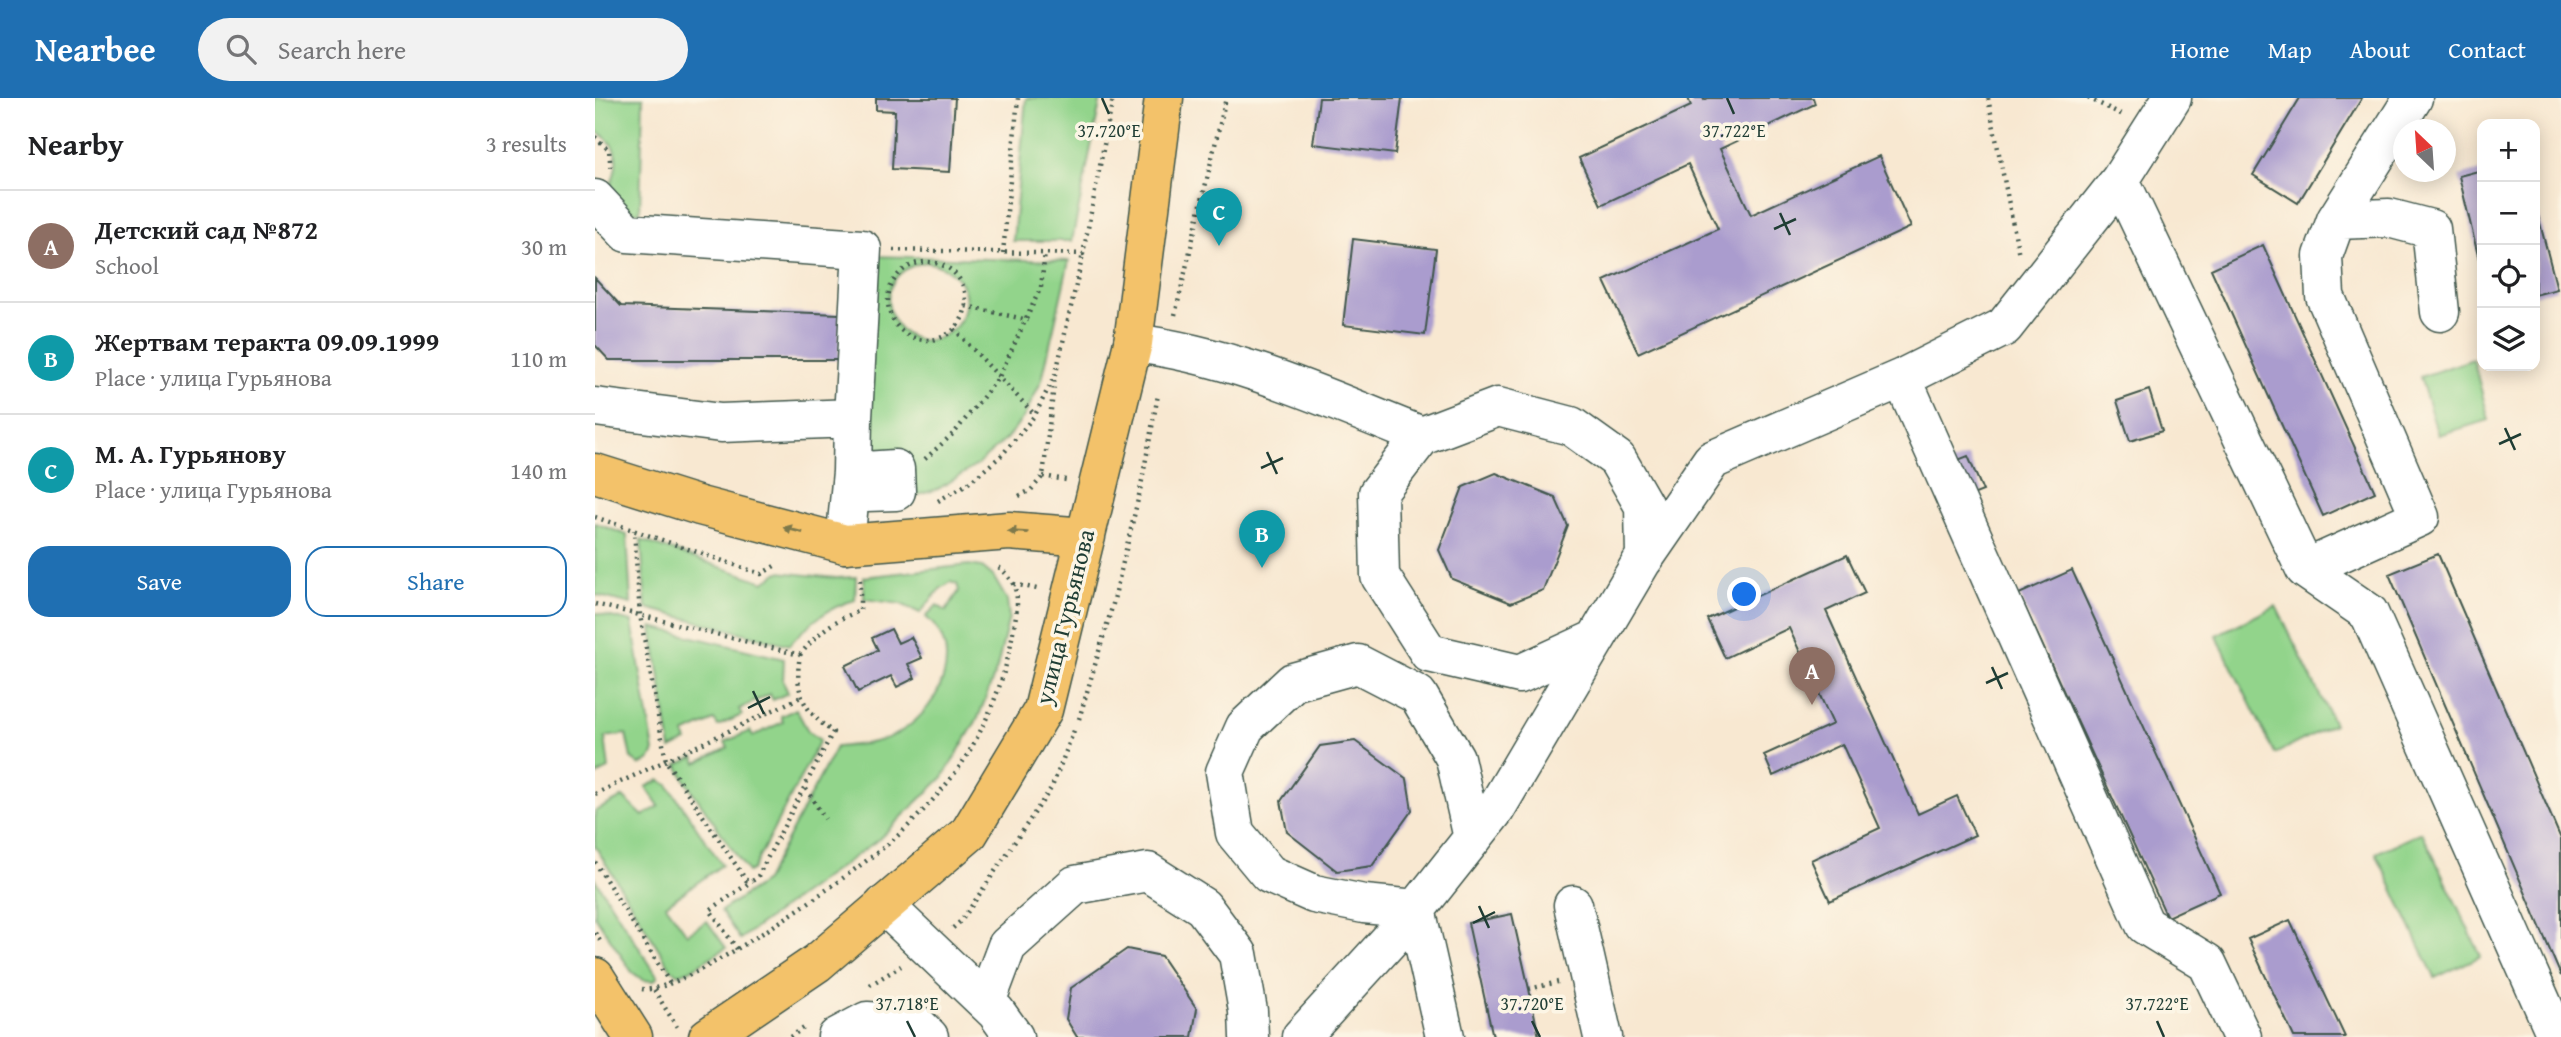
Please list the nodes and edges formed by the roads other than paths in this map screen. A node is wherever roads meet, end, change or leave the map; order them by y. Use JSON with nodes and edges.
{"nodes":[{"id":1,"x":1164,"y":98,"type":"edge"},
{"id":2,"x":2172,"y":98,"type":"edge"},
{"id":3,"x":2413,"y":98,"type":"edge"},
{"id":4,"x":2120,"y":180,"type":"junction"},
{"id":5,"x":595,"y":199,"type":"edge"},
{"id":6,"x":2336,"y":220,"type":"junction"},
{"id":7,"x":2440,"y":312,"type":"dead end"},
{"id":8,"x":1133,"y":344,"type":"junction"},
{"id":9,"x":1902,"y":378,"type":"junction"},
{"id":10,"x":595,"y":407,"type":"edge"},
{"id":11,"x":853,"y":418,"type":"junction"},
{"id":12,"x":1422,"y":436,"type":"junction"},
{"id":13,"x":595,"y":473,"type":"edge"},
{"id":14,"x":1086,"y":537,"type":"junction"},
{"id":15,"x":852,"y":560,"type":"junction"},
{"id":16,"x":1643,"y":560,"type":"junction"},
{"id":17,"x":2305,"y":569,"type":"junction"},
{"id":18,"x":1597,"y":639,"type":"junction"},
{"id":19,"x":1473,"y":838,"type":"junction"},
{"id":20,"x":884,"y":905,"type":"junction"},
{"id":21,"x":1573,"y":905,"type":"dead end"},
{"id":22,"x":1416,"y":909,"type":"junction"},
{"id":23,"x":599,"y":961,"type":"edge"},
{"id":24,"x":986,"y":1002,"type":"junction"},
{"id":25,"x":633,"y":1037,"type":"edge"},
{"id":26,"x":708,"y":1037,"type":"edge"},
{"id":27,"x":837,"y":1037,"type":"edge"},
{"id":28,"x":929,"y":1037,"type":"edge"},
{"id":29,"x":1014,"y":1037,"type":"edge"},
{"id":30,"x":1249,"y":1037,"type":"edge"},
{"id":31,"x":1301,"y":1037,"type":"edge"},
{"id":32,"x":1445,"y":1037,"type":"edge"},
{"id":33,"x":1603,"y":1037,"type":"edge"},
{"id":34,"x":2242,"y":1037,"type":"edge"},
{"id":35,"x":2557,"y":1037,"type":"edge"}],
"edges":[{"from":1,"to":8,"type":"main road","name":"улица Гурьянова"},
{"from":2,"to":4,"type":"lane"},
{"from":3,"to":6,"type":"lane"},
{"from":4,"to":9,"type":"lane"},
{"from":4,"to":17,"type":"lane"},
{"from":5,"to":11,"type":"lane"},
{"from":6,"to":7,"type":"lane"},
{"from":6,"to":17,"type":"lane"},
{"from":8,"to":12,"type":"lane"},
{"from":8,"to":14,"type":"main road","name":"улица Гурьянова"},
{"from":9,"to":16,"type":"lane"},
{"from":9,"to":34,"type":"lane"},
{"from":10,"to":11,"type":"lane"},
{"from":11,"to":15,"type":"lane"},
{"from":12,"to":16,"type":"lane"},
{"from":12,"to":18,"type":"lane"},
{"from":15,"to":13,"type":"main road","one_way":true},
{"from":14,"to":15,"type":"main road","one_way":true},
{"from":14,"to":20,"type":"main road","name":"улица Гурьянова"},
{"from":16,"to":18,"type":"lane"},
{"from":17,"to":35,"type":"lane"},
{"from":18,"to":19,"type":"lane"},
{"from":19,"to":22,"type":"lane"},
{"from":19,"to":22,"type":"lane"},
{"from":20,"to":24,"type":"lane"},
{"from":20,"to":26,"type":"main road","name":"улица Гурьянова"},
{"from":21,"to":33,"type":"lane"},
{"from":22,"to":31,"type":"lane"},
{"from":22,"to":32,"type":"lane"},
{"from":23,"to":25,"type":"main road"},
{"from":24,"to":29,"type":"lane"},
{"from":24,"to":30,"type":"lane"},
{"from":27,"to":28,"type":"lane"}]}
